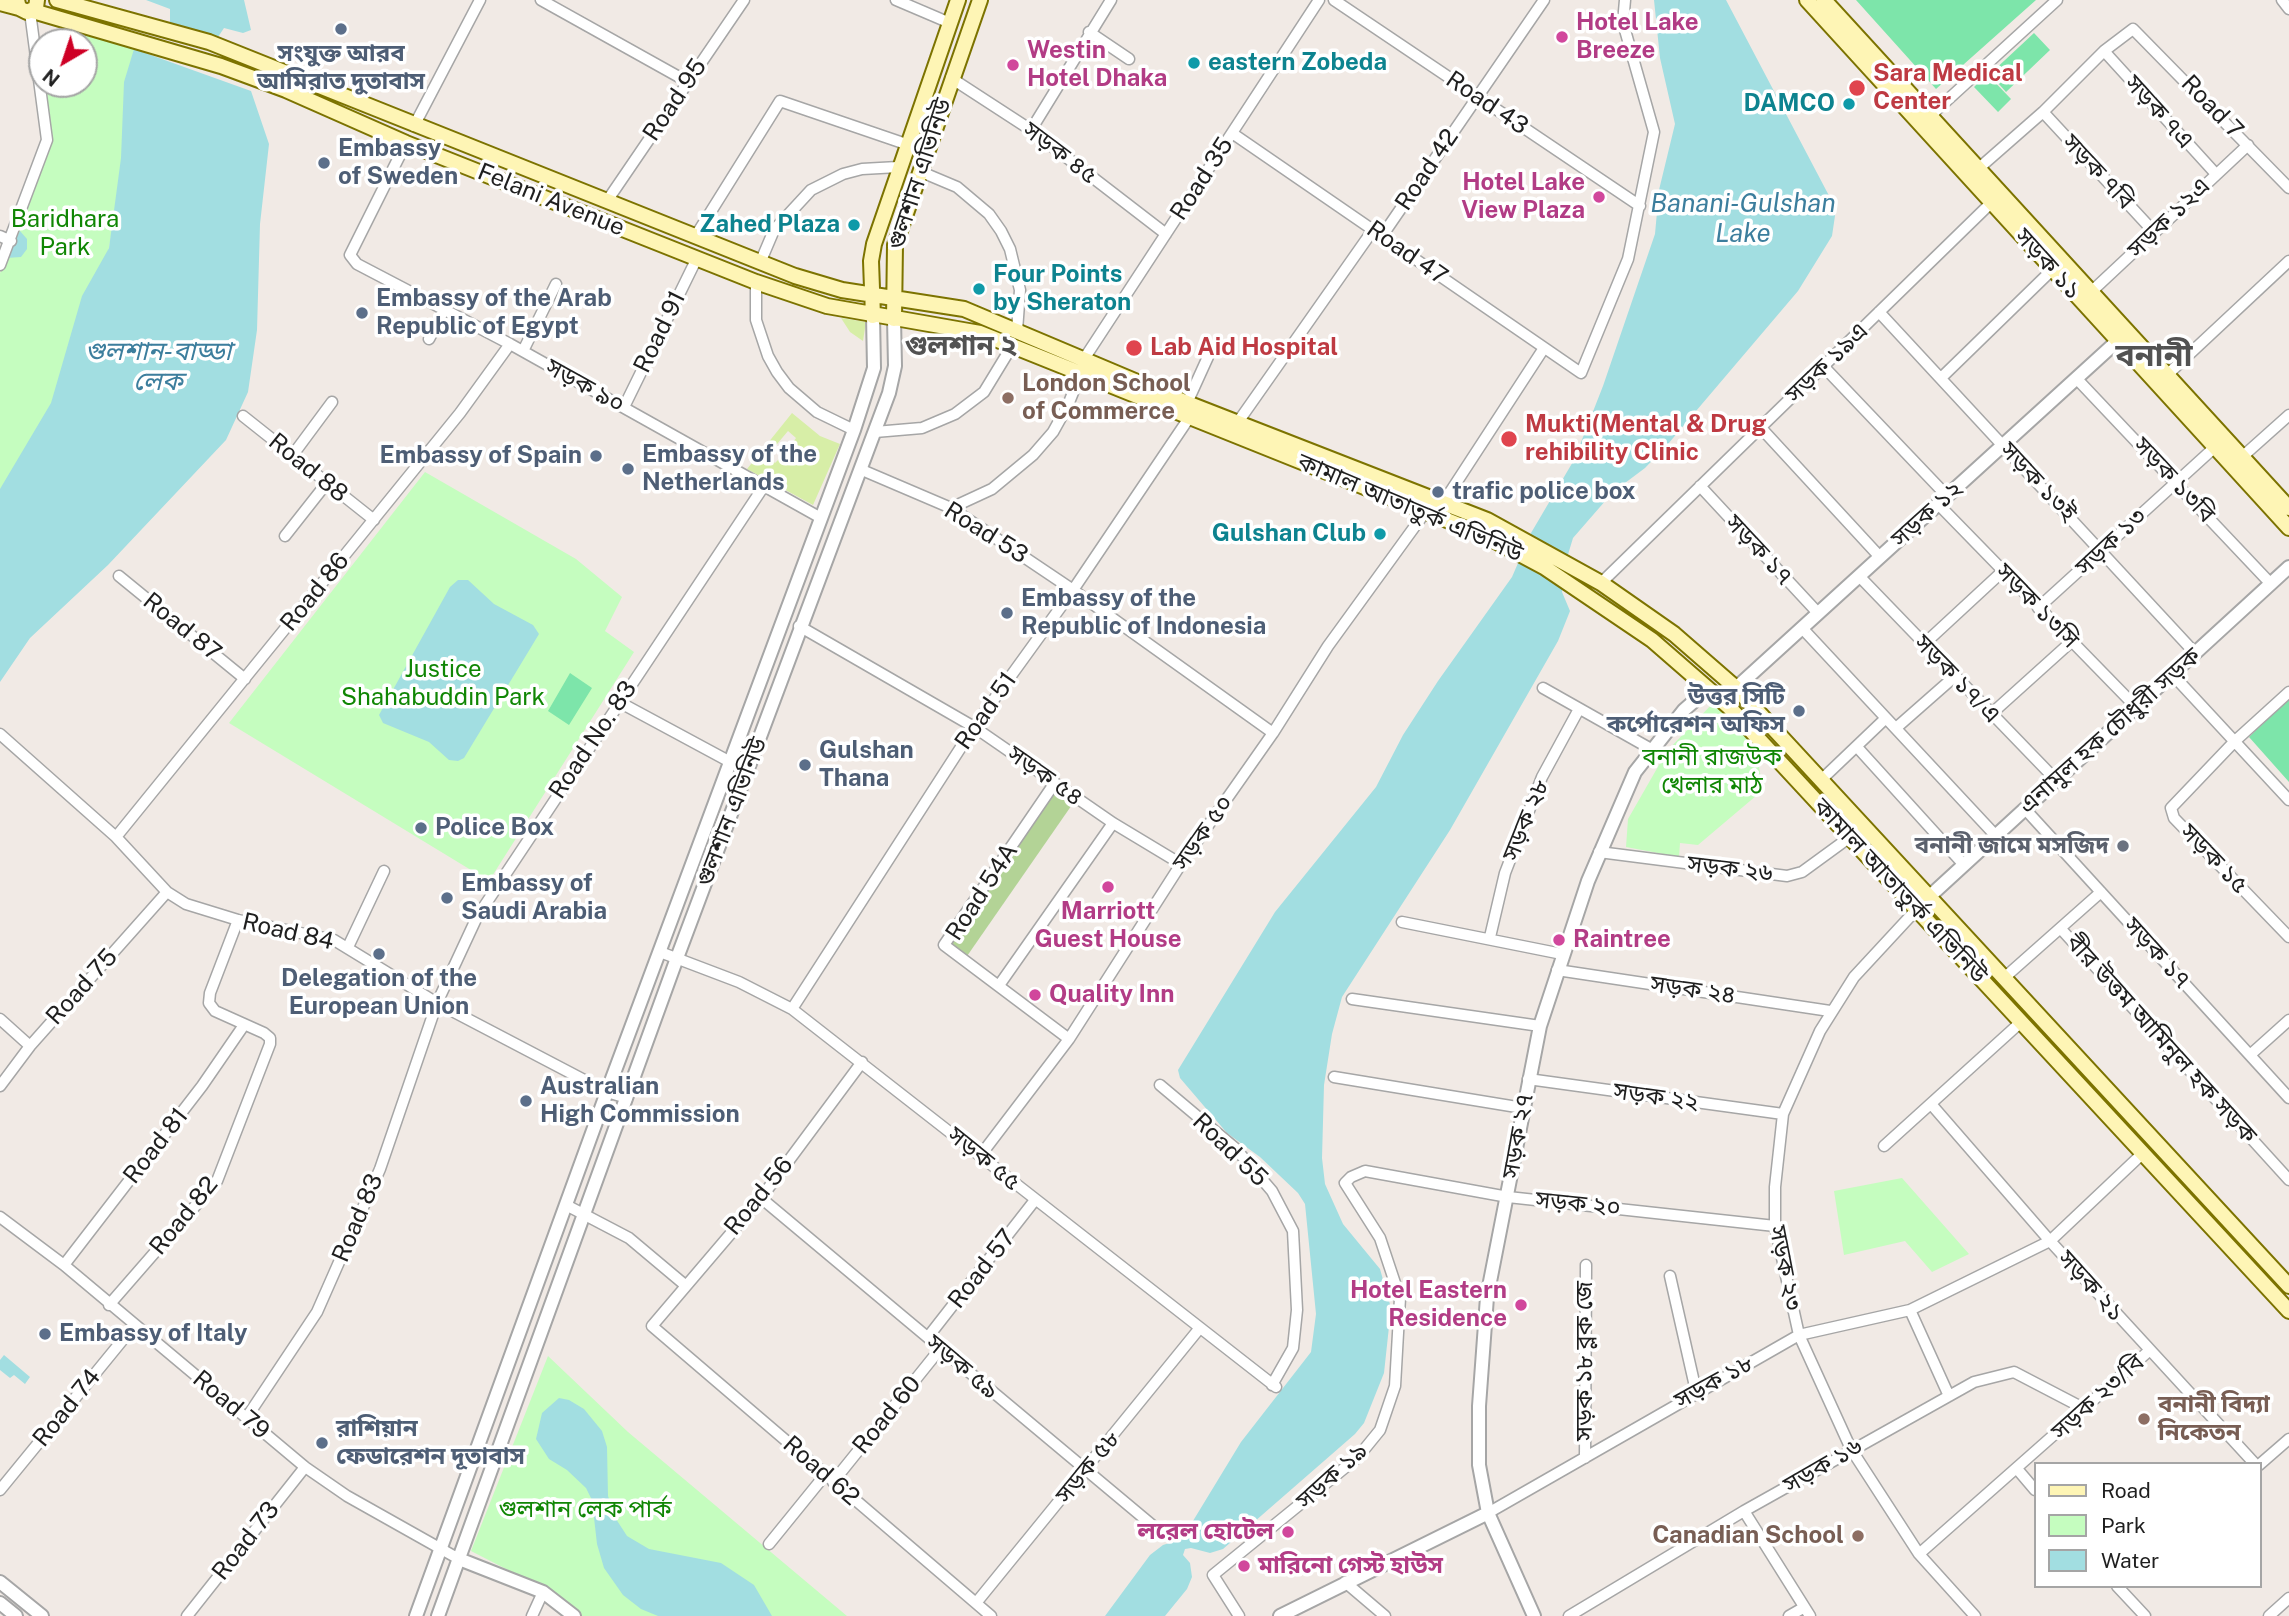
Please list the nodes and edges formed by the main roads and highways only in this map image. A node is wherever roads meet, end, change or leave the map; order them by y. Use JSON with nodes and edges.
{"nodes":[{"id":1,"x":57,"y":0,"type":"edge"},
{"id":2,"x":958,"y":0,"type":"edge"},
{"id":3,"x":980,"y":0,"type":"edge"},
{"id":4,"x":1807,"y":0,"type":"edge"},
{"id":5,"x":1824,"y":0,"type":"edge"},
{"id":6,"x":0,"y":3,"type":"edge"},
{"id":7,"x":27,"y":6,"type":"edge"},
{"id":8,"x":1926,"y":120,"type":"junction"},
{"id":9,"x":414,"y":126,"type":"junction"},
{"id":10,"x":406,"y":143,"type":"junction"},
{"id":11,"x":1996,"y":198,"type":"junction"},
{"id":12,"x":871,"y":294,"type":"junction"},
{"id":13,"x":893,"y":296,"type":"junction"},
{"id":14,"x":873,"y":316,"type":"junction"},
{"id":15,"x":894,"y":319,"type":"junction"},
{"id":16,"x":2122,"y":336,"type":"junction"},
{"id":17,"x":1188,"y":411,"type":"junction"},
{"id":18,"x":2289,"y":508,"type":"edge"},
{"id":19,"x":1435,"y":510,"type":"junction"},
{"id":20,"x":2289,"y":528,"type":"edge"},
{"id":21,"x":1513,"y":543,"type":"junction"},
{"id":22,"x":1722,"y":676,"type":"junction"},
{"id":23,"x":1708,"y":689,"type":"junction"},
{"id":24,"x":1930,"y":895,"type":"junction"},
{"id":25,"x":1917,"y":909,"type":"junction"},
{"id":26,"x":2289,"y":1286,"type":"edge"},
{"id":27,"x":2289,"y":1311,"type":"edge"}],
"edges":[{"from":1,"to":9,"type":"main road","name":"Felani Avenue"},
{"from":2,"to":12,"type":"main road","name":"গুলশান এভিনিউ"},
{"from":3,"to":13,"type":"main road","name":"গুলশান এভিনিউ"},
{"from":4,"to":8,"type":"main road","name":"সড়ক ১১"},
{"from":5,"to":8,"type":"main road","name":"সড়ক ১১"},
{"from":6,"to":7,"type":"main road","name":"Felani Avenue"},
{"from":7,"to":10,"type":"main road","name":"Felani Avenue"},
{"from":8,"to":11,"type":"main road","name":"সড়ক ১১"},
{"from":8,"to":11,"type":"main road","name":"সড়ক ১১"},
{"from":9,"to":10,"type":"main road"},
{"from":9,"to":12,"type":"main road","name":"Felani Avenue"},
{"from":10,"to":14,"type":"main road","name":"Felani Avenue"},
{"from":11,"to":16,"type":"main road","name":"সড়ক ১১"},
{"from":11,"to":16,"type":"main road","name":"সড়ক ১১"},
{"from":12,"to":13,"type":"main road","name":"Felani Avenue"},
{"from":12,"to":14,"type":"main road","name":"গুলশান এভিনিউ"},
{"from":13,"to":15,"type":"main road","name":"গুলশান এভিনিউ"},
{"from":13,"to":17,"type":"main road","name":"কামাল আতাতুর্ক এভিনিউ"},
{"from":14,"to":15,"type":"main road","name":"কামাল আতাতুর্ক এভিনিউ"},
{"from":15,"to":17,"type":"main road","name":"কামাল আতাতুর্ক এভিনিউ"},
{"from":16,"to":18,"type":"main road","name":"সড়ক ১১"},
{"from":16,"to":20,"type":"main road","name":"সড়ক ১১"},
{"from":17,"to":19,"type":"main road","name":"কামাল আতাতুর্ক এভিনিউ"},
{"from":17,"to":19,"type":"main road","name":"কামাল আতাতুর্ক এভিনিউ"},
{"from":19,"to":21,"type":"main road","name":"কামাল আতাতুর্ক এভিনিউ"},
{"from":21,"to":22,"type":"main road","name":"কামাল আতাতুর্ক এভিনিউ"},
{"from":21,"to":23,"type":"main road","name":"কামাল আতাতুর্ক এভিনিউ"},
{"from":22,"to":23,"type":"main road"},
{"from":22,"to":24,"type":"main road","name":"কামাল আতাতুর্ক এভিনিউ"},
{"from":23,"to":25,"type":"main road","name":"কামাল আতাতুর্ক এভিনিউ"},
{"from":24,"to":25,"type":"main road"},
{"from":24,"to":26,"type":"main road","name":"কামাল আতাতুর্ক এভিনিউ"},
{"from":25,"to":27,"type":"main road","name":"কামাল আতাতুর্ক এভিনিউ"}]}
